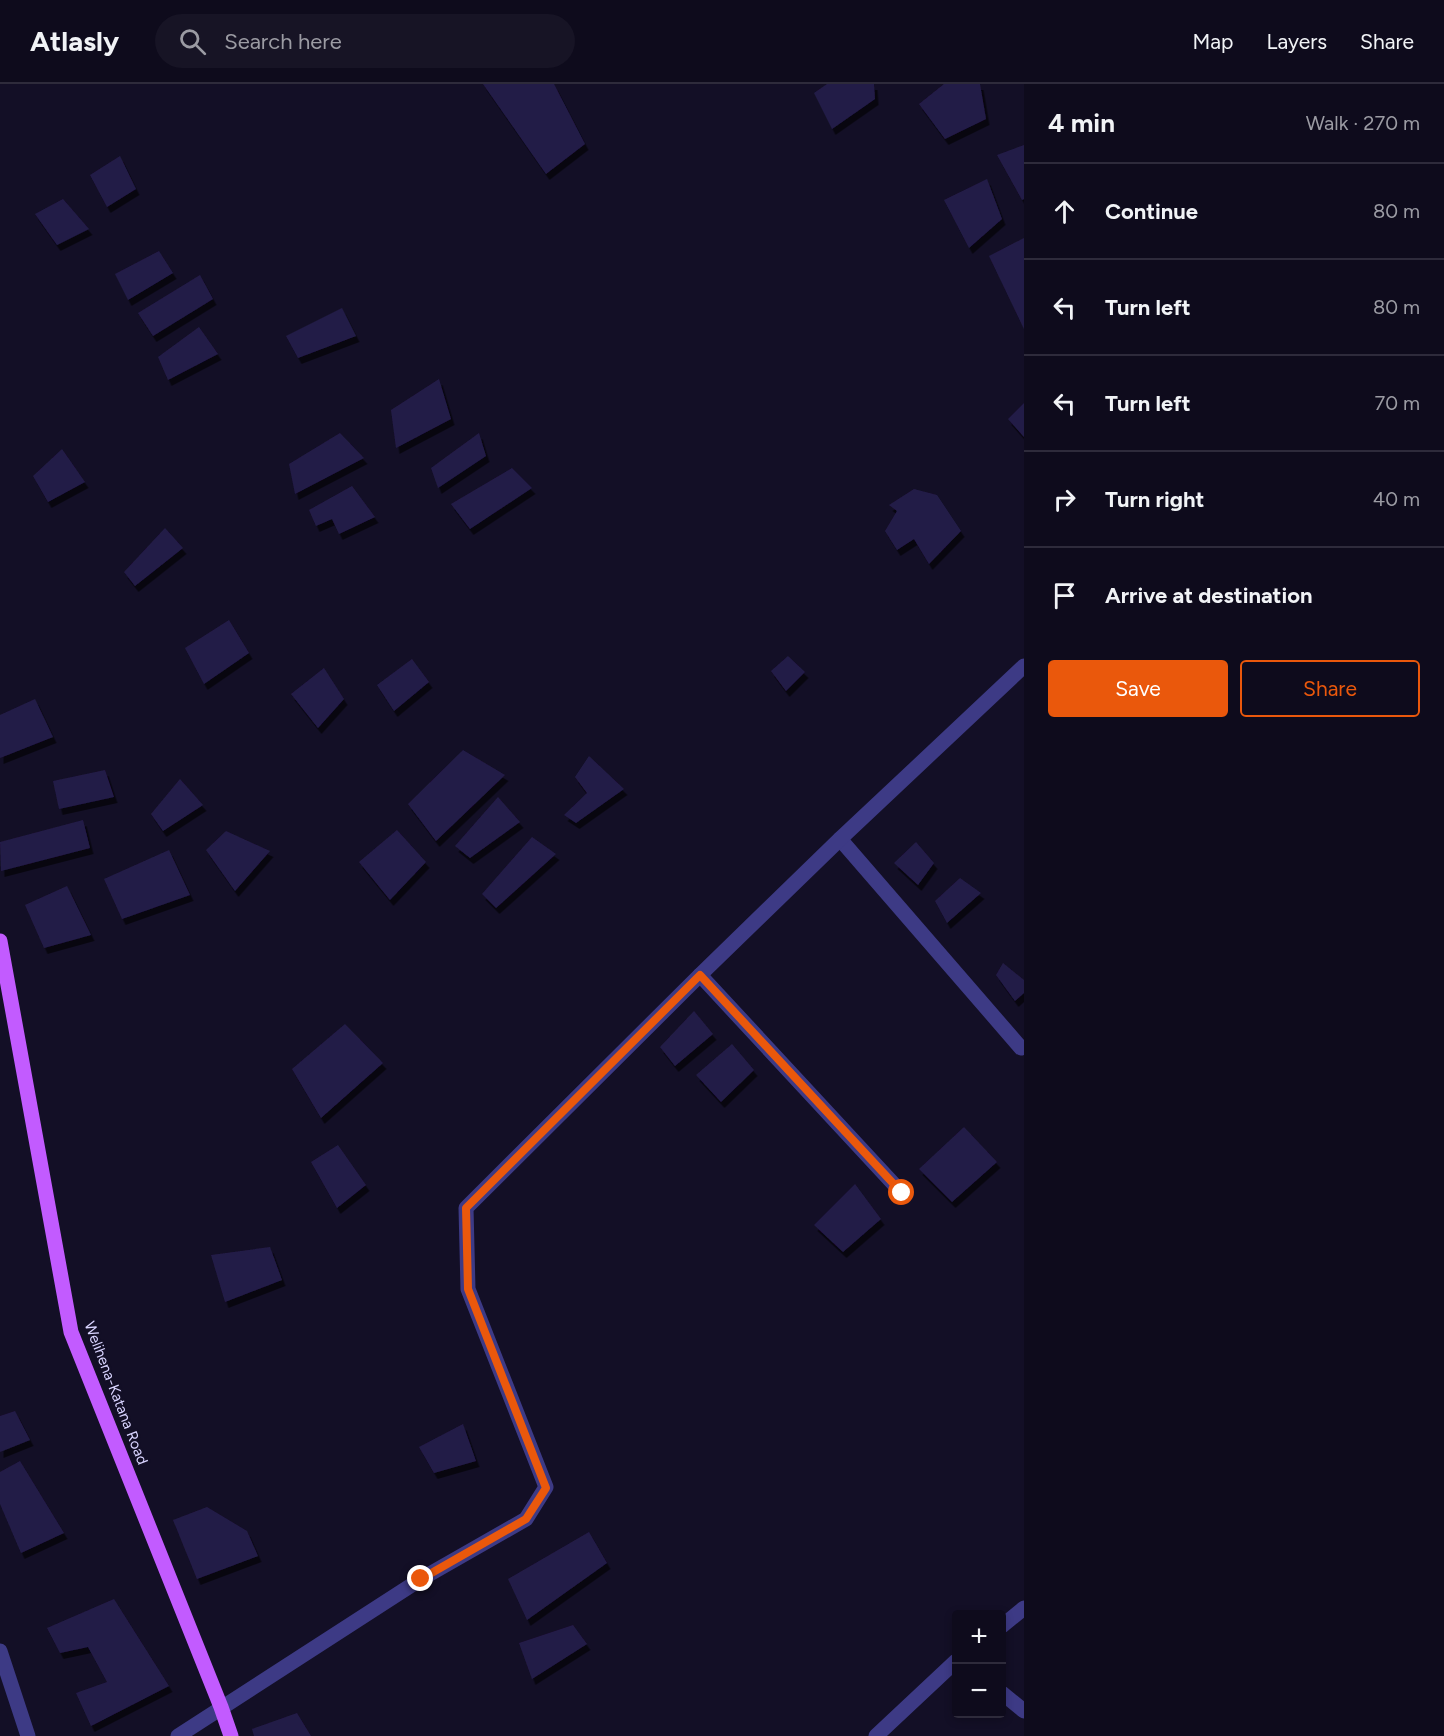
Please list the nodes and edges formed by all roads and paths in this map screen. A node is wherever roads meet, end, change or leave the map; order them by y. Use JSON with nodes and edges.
{"nodes":[{"id":1,"x":1024,"y":666,"type":"edge"},
{"id":2,"x":840,"y":839,"type":"junction"},
{"id":3,"x":0,"y":941,"type":"edge"},
{"id":4,"x":700,"y":975,"type":"junction"},
{"id":5,"x":1021,"y":1048,"type":"dead end"},
{"id":6,"x":902,"y":1193,"type":"dead end"},
{"id":7,"x":1024,"y":1608,"type":"edge"},
{"id":8,"x":1006,"y":1623,"type":"edge"},
{"id":9,"x":0,"y":1651,"type":"edge"},
{"id":10,"x":954,"y":1664,"type":"edge"},
{"id":11,"x":1006,"y":1696,"type":"edge"},
{"id":12,"x":221,"y":1707,"type":"junction"},
{"id":13,"x":1024,"y":1711,"type":"edge"},
{"id":14,"x":27,"y":1736,"type":"edge"},
{"id":15,"x":178,"y":1736,"type":"edge"},
{"id":16,"x":231,"y":1736,"type":"edge"},
{"id":17,"x":876,"y":1736,"type":"edge"}],
"edges":[{"from":1,"to":2,"type":"street"},
{"from":2,"to":4,"type":"street"},
{"from":2,"to":5,"type":"street"},
{"from":3,"to":12,"type":"main road","name":"Welihena-Katana Road"},
{"from":4,"to":6,"type":"street"},
{"from":4,"to":12,"type":"street"},
{"from":7,"to":8,"type":"street"},
{"from":9,"to":14,"type":"street"},
{"from":10,"to":17,"type":"street"},
{"from":11,"to":13,"type":"street"},
{"from":12,"to":15,"type":"street"},
{"from":12,"to":16,"type":"main road","name":"Welihena-Katana Road"}]}
